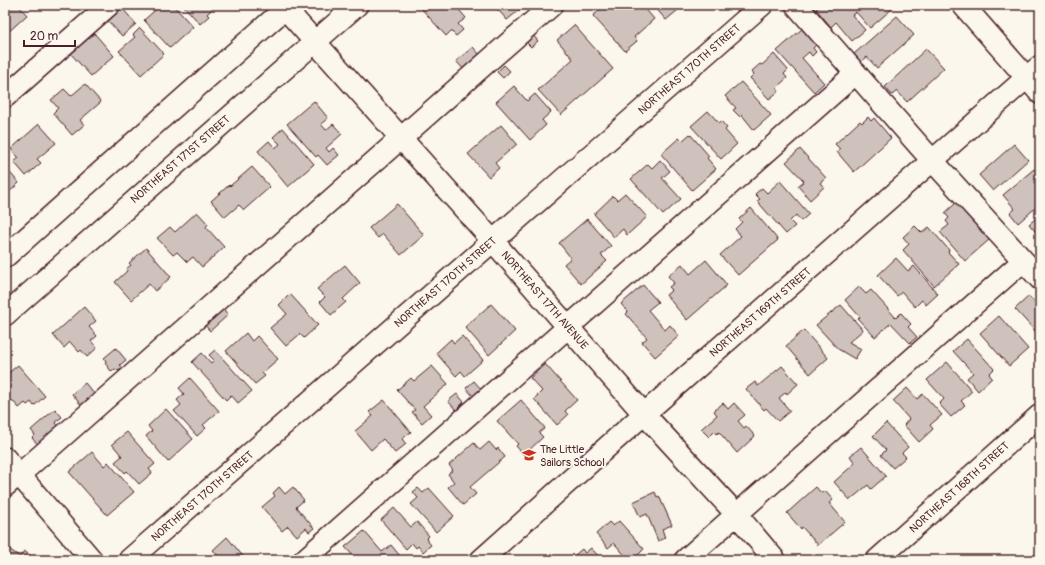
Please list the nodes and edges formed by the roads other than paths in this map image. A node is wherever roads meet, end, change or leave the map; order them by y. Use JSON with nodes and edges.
{"nodes":[{"id":1,"x":109,"y":5,"type":"edge"},
{"id":2,"x":357,"y":5,"type":"edge"},
{"id":3,"x":552,"y":5,"type":"edge"},
{"id":4,"x":762,"y":5,"type":"edge"},
{"id":5,"x":796,"y":5,"type":"edge"},
{"id":6,"x":963,"y":5,"type":"edge"},
{"id":7,"x":285,"y":6,"type":"edge"},
{"id":8,"x":314,"y":43,"type":"junction"},
{"id":9,"x":856,"y":73,"type":"junction"},
{"id":10,"x":1036,"y":79,"type":"edge"},
{"id":11,"x":5,"y":97,"type":"edge"},
{"id":12,"x":401,"y":138,"type":"junction"},
{"id":13,"x":932,"y":160,"type":"junction"},
{"id":14,"x":492,"y":240,"type":"junction"},
{"id":15,"x":5,"y":257,"type":"edge"},
{"id":16,"x":1023,"y":261,"type":"junction"},
{"id":17,"x":1040,"y":280,"type":"edge"},
{"id":18,"x":5,"y":315,"type":"edge"},
{"id":19,"x":568,"y":327,"type":"junction"},
{"id":20,"x":644,"y":414,"type":"junction"},
{"id":21,"x":1040,"y":415,"type":"edge"},
{"id":22,"x":5,"y":458,"type":"edge"},
{"id":23,"x":12,"y":480,"type":"edge"},
{"id":24,"x":737,"y":515,"type":"junction"},
{"id":25,"x":92,"y":560,"type":"edge"},
{"id":26,"x":129,"y":560,"type":"edge"},
{"id":27,"x":304,"y":560,"type":"edge"},
{"id":28,"x":481,"y":560,"type":"edge"},
{"id":29,"x":685,"y":560,"type":"edge"},
{"id":30,"x":775,"y":560,"type":"edge"},
{"id":31,"x":877,"y":560,"type":"edge"}],
"edges":[{"from":1,"to":11,"type":"street"},
{"from":2,"to":8,"type":"street","name":"NORTHEAST 171ST STREET"},
{"from":3,"to":12,"type":"street"},
{"from":4,"to":14,"type":"street","name":"NORTHEAST 170TH STREET"},
{"from":5,"to":9,"type":"street"},
{"from":6,"to":10,"type":"street"},
{"from":7,"to":8,"type":"street","name":"NORTHEAST 17TH AVENUE"},
{"from":7,"to":15,"type":"street"},
{"from":8,"to":12,"type":"street","name":"NORTHEAST 17TH AVENUE"},
{"from":8,"to":18,"type":"street","name":"NORTHEAST 171ST STREET"},
{"from":9,"to":13,"type":"street"},
{"from":9,"to":19,"type":"street"},
{"from":10,"to":13,"type":"street","name":"NORTHEAST 169TH STREET"},
{"from":12,"to":14,"type":"street","name":"NORTHEAST 17TH AVENUE"},
{"from":12,"to":23,"type":"street"},
{"from":13,"to":16,"type":"street"},
{"from":13,"to":20,"type":"street","name":"NORTHEAST 169TH STREET"},
{"from":14,"to":19,"type":"street","name":"NORTHEAST 17TH AVENUE"},
{"from":14,"to":26,"type":"street","name":"NORTHEAST 170TH STREET"},
{"from":16,"to":17,"type":"street"},
{"from":16,"to":24,"type":"street"},
{"from":19,"to":20,"type":"street","name":"NORTHEAST 17TH AVENUE"},
{"from":19,"to":27,"type":"street"},
{"from":20,"to":24,"type":"street","name":"NORTHEAST 17TH AVENUE"},
{"from":20,"to":28,"type":"street","name":"NORTHEAST 169TH STREET"},
{"from":21,"to":31,"type":"street","name":"NORTHEAST 168TH STREET"},
{"from":22,"to":23,"type":"street"},
{"from":23,"to":25,"type":"street"},
{"from":24,"to":29,"type":"street"},
{"from":24,"to":30,"type":"street","name":"NORTHEAST 17TH AVENUE"}]}
